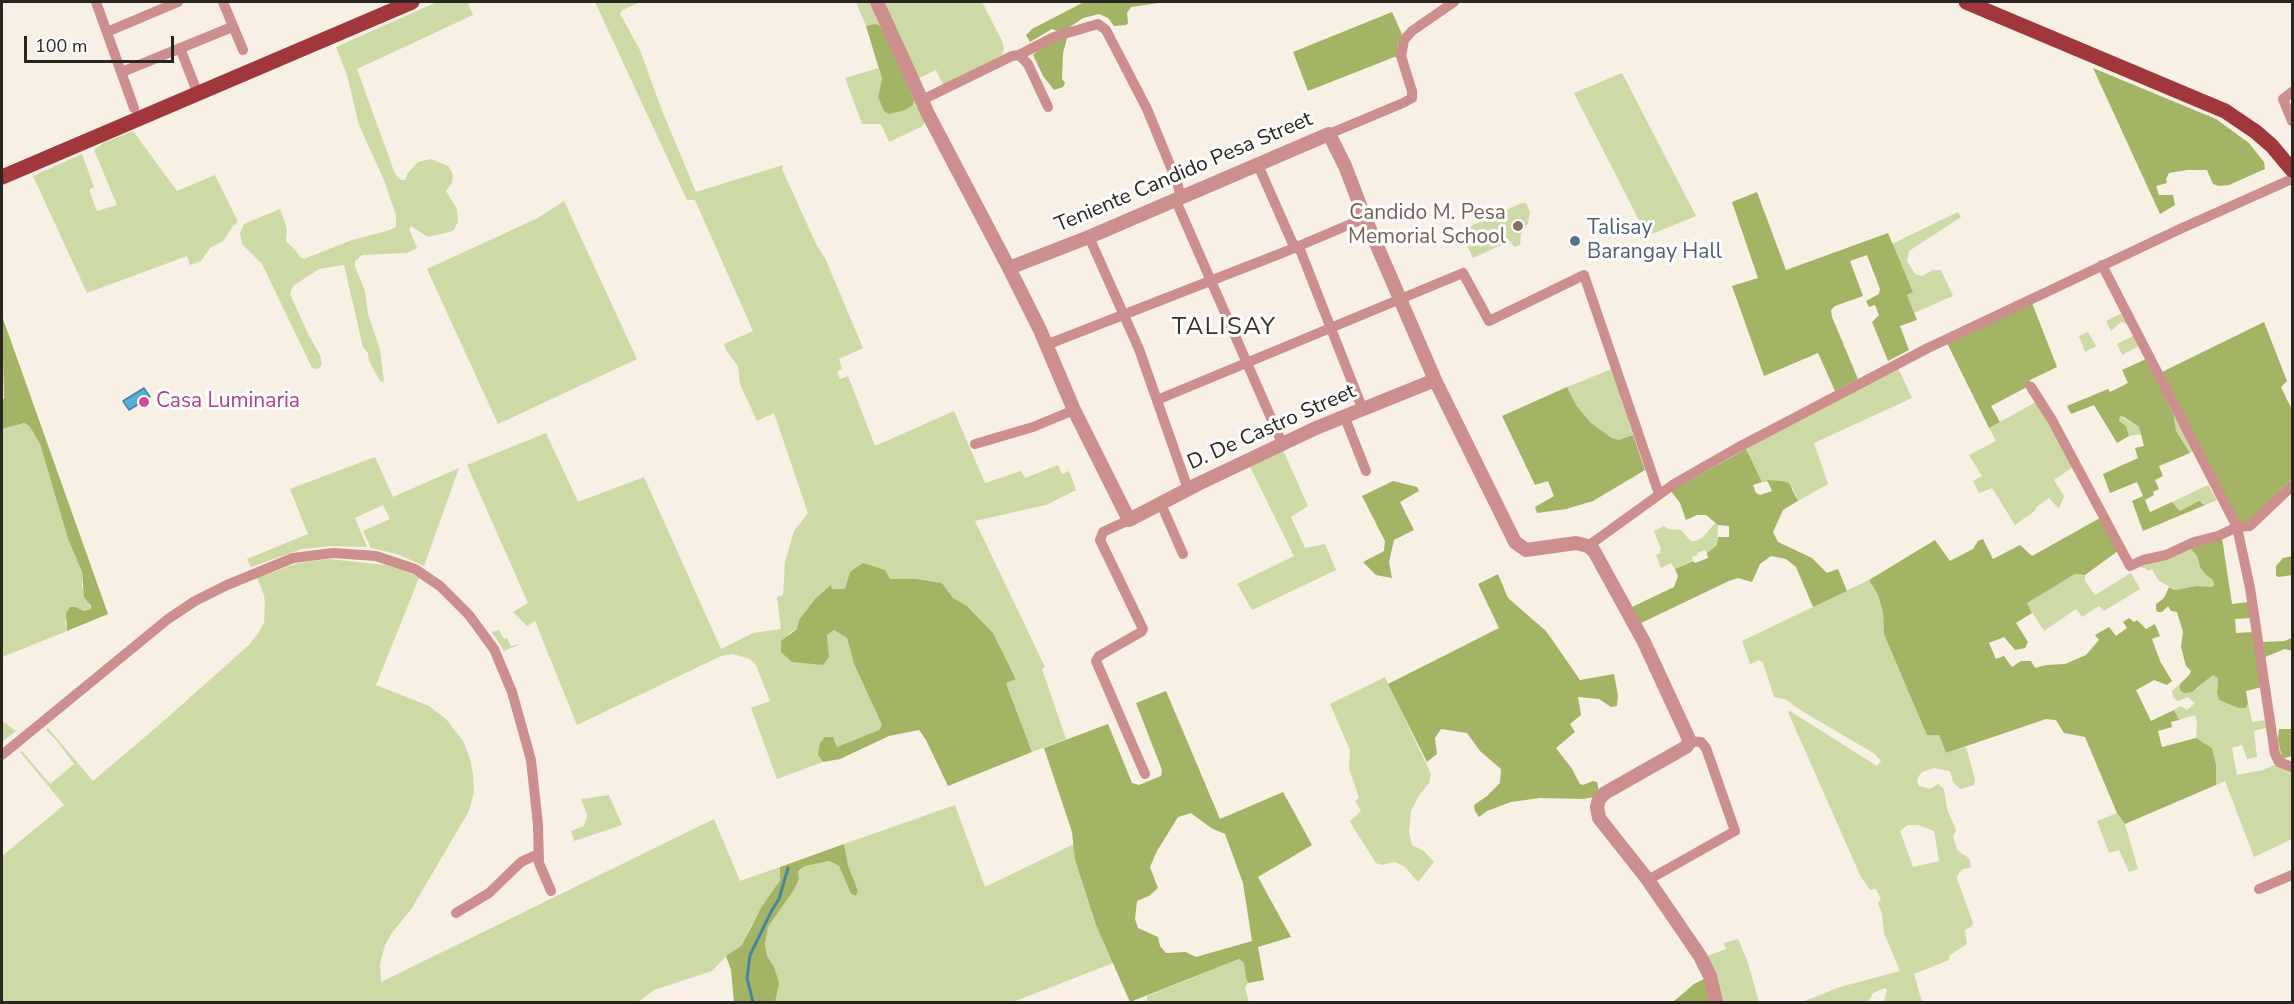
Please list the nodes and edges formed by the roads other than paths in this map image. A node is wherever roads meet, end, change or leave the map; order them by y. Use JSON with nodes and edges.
{"nodes":[{"id":1,"x":96,"y":2,"type":"edge"},
{"id":2,"x":178,"y":2,"type":"edge"},
{"id":3,"x":223,"y":2,"type":"edge"},
{"id":4,"x":412,"y":2,"type":"edge"},
{"id":5,"x":877,"y":2,"type":"edge"},
{"id":6,"x":1454,"y":2,"type":"edge"},
{"id":7,"x":1966,"y":2,"type":"edge"},
{"id":8,"x":232,"y":27,"type":"junction"},
{"id":9,"x":107,"y":32,"type":"junction"},
{"id":10,"x":180,"y":48,"type":"junction"},
{"id":11,"x":243,"y":50,"type":"dead end"},
{"id":12,"x":1019,"y":55,"type":"junction"},
{"id":13,"x":122,"y":72,"type":"junction"},
{"id":14,"x":2292,"y":92,"type":"edge"},
{"id":15,"x":198,"y":94,"type":"junction"},
{"id":16,"x":922,"y":100,"type":"junction"},
{"id":17,"x":134,"y":108,"type":"dead end"},
{"id":18,"x":1048,"y":108,"type":"dead end"},
{"id":19,"x":2292,"y":121,"type":"edge"},
{"id":20,"x":1329,"y":134,"type":"junction"},
{"id":21,"x":1258,"y":165,"type":"junction"},
{"id":22,"x":2292,"y":170,"type":"edge"},
{"id":23,"x":2,"y":177,"type":"edge"},
{"id":24,"x":2292,"y":179,"type":"edge"},
{"id":25,"x":1179,"y":199,"type":"junction"},
{"id":26,"x":1365,"y":218,"type":"junction"},
{"id":27,"x":1089,"y":237,"type":"junction"},
{"id":28,"x":1296,"y":247,"type":"junction"},
{"id":29,"x":2102,"y":265,"type":"junction"},
{"id":30,"x":1009,"y":268,"type":"junction"},
{"id":31,"x":1212,"y":280,"type":"junction"},
{"id":32,"x":1401,"y":300,"type":"junction"},
{"id":33,"x":1123,"y":314,"type":"junction"},
{"id":34,"x":1329,"y":329,"type":"junction"},
{"id":35,"x":1046,"y":345,"type":"junction"},
{"id":36,"x":1246,"y":364,"type":"junction"},
{"id":37,"x":1435,"y":380,"type":"junction"},
{"id":38,"x":2031,"y":387,"type":"dead end"},
{"id":39,"x":1157,"y":400,"type":"junction"},
{"id":40,"x":1074,"y":410,"type":"junction"},
{"id":41,"x":1363,"y":410,"type":"junction"},
{"id":42,"x":1345,"y":417,"type":"junction"},
{"id":43,"x":1282,"y":443,"type":"junction"},
{"id":44,"x":975,"y":444,"type":"dead end"},
{"id":45,"x":1366,"y":471,"type":"dead end"},
{"id":46,"x":2292,"y":486,"type":"edge"},
{"id":47,"x":1188,"y":489,"type":"junction"},
{"id":48,"x":1659,"y":494,"type":"junction"},
{"id":49,"x":1161,"y":504,"type":"junction"},
{"id":50,"x":1129,"y":520,"type":"junction"},
{"id":51,"x":2237,"y":527,"type":"junction"},
{"id":52,"x":1588,"y":546,"type":"junction"},
{"id":53,"x":1184,"y":554,"type":"dead end"},
{"id":54,"x":1689,"y":741,"type":"junction"},
{"id":55,"x":2,"y":755,"type":"edge"},
{"id":56,"x":2292,"y":768,"type":"edge"},
{"id":57,"x":1145,"y":774,"type":"dead end"},
{"id":58,"x":538,"y":854,"type":"junction"},
{"id":59,"x":2292,"y":875,"type":"edge"},
{"id":60,"x":1648,"y":880,"type":"junction"},
{"id":61,"x":2259,"y":890,"type":"dead end"},
{"id":62,"x":551,"y":891,"type":"dead end"},
{"id":63,"x":456,"y":913,"type":"dead end"},
{"id":64,"x":1716,"y":1002,"type":"edge"}],
"edges":[{"from":1,"to":9,"type":"street"},
{"from":2,"to":9,"type":"street"},
{"from":3,"to":8,"type":"street"},
{"from":4,"to":15,"type":"main road"},
{"from":5,"to":16,"type":"street"},
{"from":6,"to":20,"type":"street"},
{"from":7,"to":22,"type":"main road"},
{"from":8,"to":10,"type":"street"},
{"from":8,"to":11,"type":"street"},
{"from":9,"to":13,"type":"street"},
{"from":10,"to":13,"type":"street"},
{"from":10,"to":15,"type":"street"},
{"from":12,"to":16,"type":"street"},
{"from":12,"to":18,"type":"street"},
{"from":12,"to":25,"type":"street"},
{"from":13,"to":17,"type":"street"},
{"from":14,"to":19,"type":"street"},
{"from":15,"to":23,"type":"main road"},
{"from":16,"to":30,"type":"street"},
{"from":20,"to":21,"type":"street","name":"Teniente Candido Pesa Street"},
{"from":20,"to":26,"type":"street","name":"Teniente Candido Pesa Street"},
{"from":21,"to":25,"type":"street","name":"Teniente Candido Pesa Street"},
{"from":21,"to":28,"type":"street"},
{"from":24,"to":29,"type":"street"},
{"from":25,"to":27,"type":"street","name":"Teniente Candido Pesa Street"},
{"from":25,"to":31,"type":"street"},
{"from":26,"to":28,"type":"street"},
{"from":26,"to":32,"type":"street","name":"Teniente Candido Pesa Street"},
{"from":27,"to":30,"type":"street","name":"Teniente Candido Pesa Street"},
{"from":27,"to":33,"type":"street"},
{"from":28,"to":31,"type":"street"},
{"from":28,"to":34,"type":"street"},
{"from":29,"to":48,"type":"street"},
{"from":29,"to":51,"type":"street"},
{"from":30,"to":35,"type":"street"},
{"from":31,"to":33,"type":"street"},
{"from":31,"to":36,"type":"street"},
{"from":32,"to":34,"type":"street"},
{"from":32,"to":37,"type":"street","name":"Teniente Candido Pesa Street"},
{"from":32,"to":48,"type":"street"},
{"from":33,"to":35,"type":"street"},
{"from":33,"to":39,"type":"street"},
{"from":34,"to":36,"type":"street"},
{"from":34,"to":41,"type":"street"},
{"from":35,"to":40,"type":"street"},
{"from":36,"to":39,"type":"street"},
{"from":36,"to":43,"type":"street"},
{"from":37,"to":41,"type":"street","name":"D. De Castro Street"},
{"from":37,"to":52,"type":"street","name":"Teniente Candido Pesa Street"},
{"from":38,"to":51,"type":"street"},
{"from":39,"to":47,"type":"street"},
{"from":40,"to":44,"type":"street"},
{"from":40,"to":50,"type":"street"},
{"from":41,"to":42,"type":"street","name":"D. De Castro Street"},
{"from":42,"to":43,"type":"street","name":"D. De Castro Street"},
{"from":42,"to":45,"type":"street"},
{"from":43,"to":47,"type":"street","name":"D. De Castro Street"},
{"from":46,"to":51,"type":"street"},
{"from":47,"to":49,"type":"street","name":"D. De Castro Street"},
{"from":48,"to":52,"type":"street"},
{"from":49,"to":50,"type":"street","name":"D. De Castro Street"},
{"from":49,"to":53,"type":"street"},
{"from":50,"to":57,"type":"street"},
{"from":51,"to":56,"type":"street"},
{"from":52,"to":54,"type":"street"},
{"from":54,"to":60,"type":"street"},
{"from":54,"to":60,"type":"street"},
{"from":55,"to":58,"type":"street"},
{"from":58,"to":62,"type":"street"},
{"from":58,"to":63,"type":"street"},
{"from":59,"to":61,"type":"street"},
{"from":60,"to":64,"type":"street"}]}
